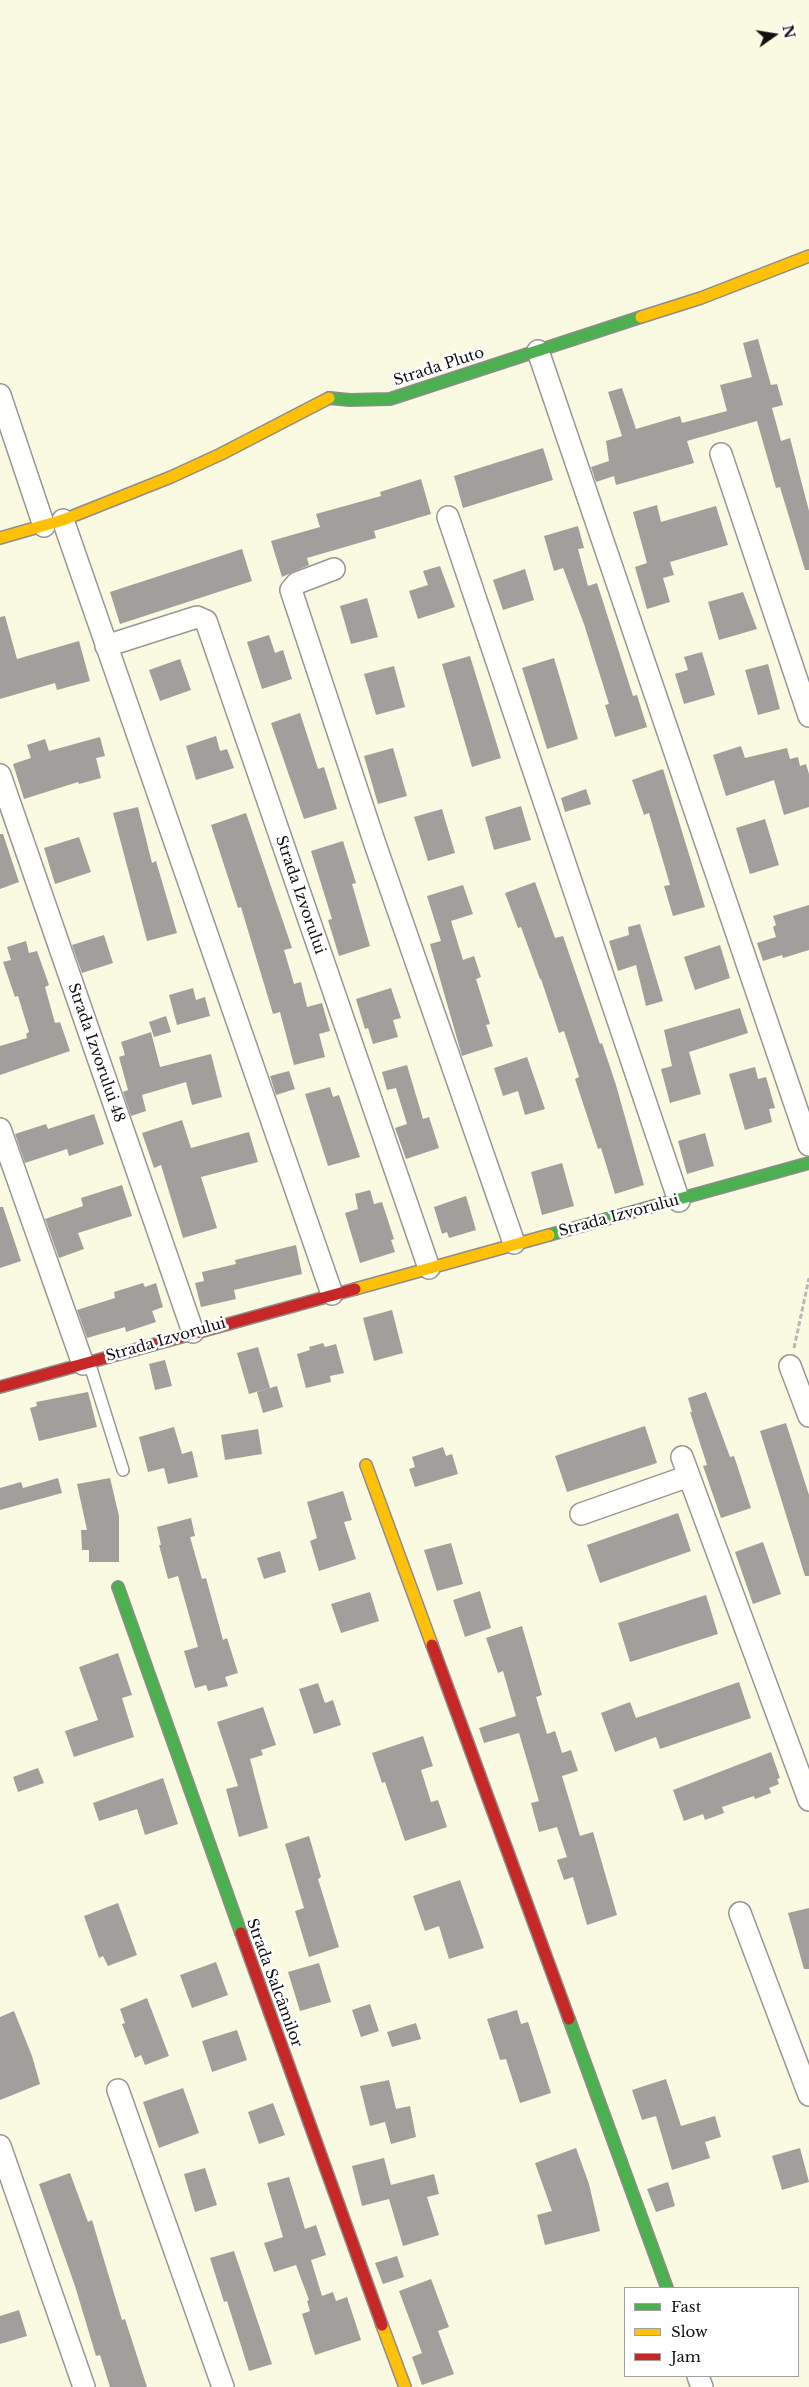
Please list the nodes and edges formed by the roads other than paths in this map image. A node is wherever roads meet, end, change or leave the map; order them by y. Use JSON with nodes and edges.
{"nodes":[{"id":1,"x":809,"y":256,"type":"edge"},
{"id":2,"x":538,"y":351,"type":"junction"},
{"id":3,"x":0,"y":395,"type":"edge"},
{"id":4,"x":721,"y":454,"type":"dead end"},
{"id":5,"x":448,"y":517,"type":"dead end"},
{"id":6,"x":54,"y":523,"type":"junction"},
{"id":7,"x":0,"y":538,"type":"edge"},
{"id":8,"x":334,"y":569,"type":"dead end"},
{"id":9,"x":106,"y":646,"type":"junction"},
{"id":10,"x":809,"y":716,"type":"edge"},
{"id":11,"x":0,"y":774,"type":"edge"},
{"id":12,"x":0,"y":1129,"type":"edge"},
{"id":13,"x":809,"y":1145,"type":"edge"},
{"id":14,"x":809,"y":1163,"type":"edge"},
{"id":15,"x":680,"y":1200,"type":"junction"},
{"id":16,"x":514,"y":1243,"type":"junction"},
{"id":17,"x":429,"y":1268,"type":"junction"},
{"id":18,"x":332,"y":1294,"type":"junction"},
{"id":19,"x":193,"y":1332,"type":"junction"},
{"id":20,"x":86,"y":1363,"type":"junction"},
{"id":21,"x":790,"y":1366,"type":"road end"},
{"id":22,"x":1,"y":1384,"type":"edge"},
{"id":23,"x":809,"y":1416,"type":"edge"},
{"id":24,"x":366,"y":1465,"type":"dead end"},
{"id":25,"x":122,"y":1470,"type":"dead end"},
{"id":26,"x":581,"y":1514,"type":"dead end"},
{"id":27,"x":118,"y":1587,"type":"dead end"},
{"id":28,"x":809,"y":1800,"type":"edge"},
{"id":29,"x":740,"y":1913,"type":"dead end"},
{"id":30,"x":118,"y":2090,"type":"dead end"},
{"id":31,"x":809,"y":2095,"type":"edge"},
{"id":32,"x":0,"y":2146,"type":"edge"},
{"id":33,"x":666,"y":2287,"type":"edge"},
{"id":34,"x":84,"y":2387,"type":"edge"},
{"id":35,"x":223,"y":2387,"type":"edge"},
{"id":36,"x":405,"y":2387,"type":"edge"}],
"edges":[{"from":1,"to":2,"type":"street","name":"Strada Pluto"},
{"from":2,"to":6,"type":"street","name":"Strada Pluto"},
{"from":2,"to":13,"type":"street"},
{"from":3,"to":6,"type":"street"},
{"from":4,"to":10,"type":"street"},
{"from":5,"to":15,"type":"street"},
{"from":6,"to":7,"type":"street","name":"Strada Pluto"},
{"from":6,"to":9,"type":"street"},
{"from":8,"to":16,"type":"street"},
{"from":9,"to":17,"type":"street","name":"Strada Izvorului"},
{"from":9,"to":18,"type":"street"},
{"from":11,"to":19,"type":"street","name":"Strada Izvorului 48"},
{"from":12,"to":20,"type":"street"},
{"from":14,"to":15,"type":"street","name":"Strada Izvorului"},
{"from":15,"to":16,"type":"street","name":"Strada Izvorului"},
{"from":16,"to":17,"type":"street","name":"Strada Izvorului"},
{"from":17,"to":18,"type":"street","name":"Strada Izvorului"},
{"from":18,"to":19,"type":"street","name":"Strada Izvorului"},
{"from":19,"to":20,"type":"street","name":"Strada Izvorului"},
{"from":20,"to":22,"type":"street","name":"Strada Izvorului"},
{"from":20,"to":25,"type":"lane"},
{"from":21,"to":23,"type":"street"},
{"from":24,"to":33,"type":"street"},
{"from":26,"to":28,"type":"street"},
{"from":27,"to":36,"type":"street","name":"Strada Salcâmilor"},
{"from":29,"to":31,"type":"street"},
{"from":30,"to":35,"type":"street"},
{"from":32,"to":34,"type":"street"}]}
